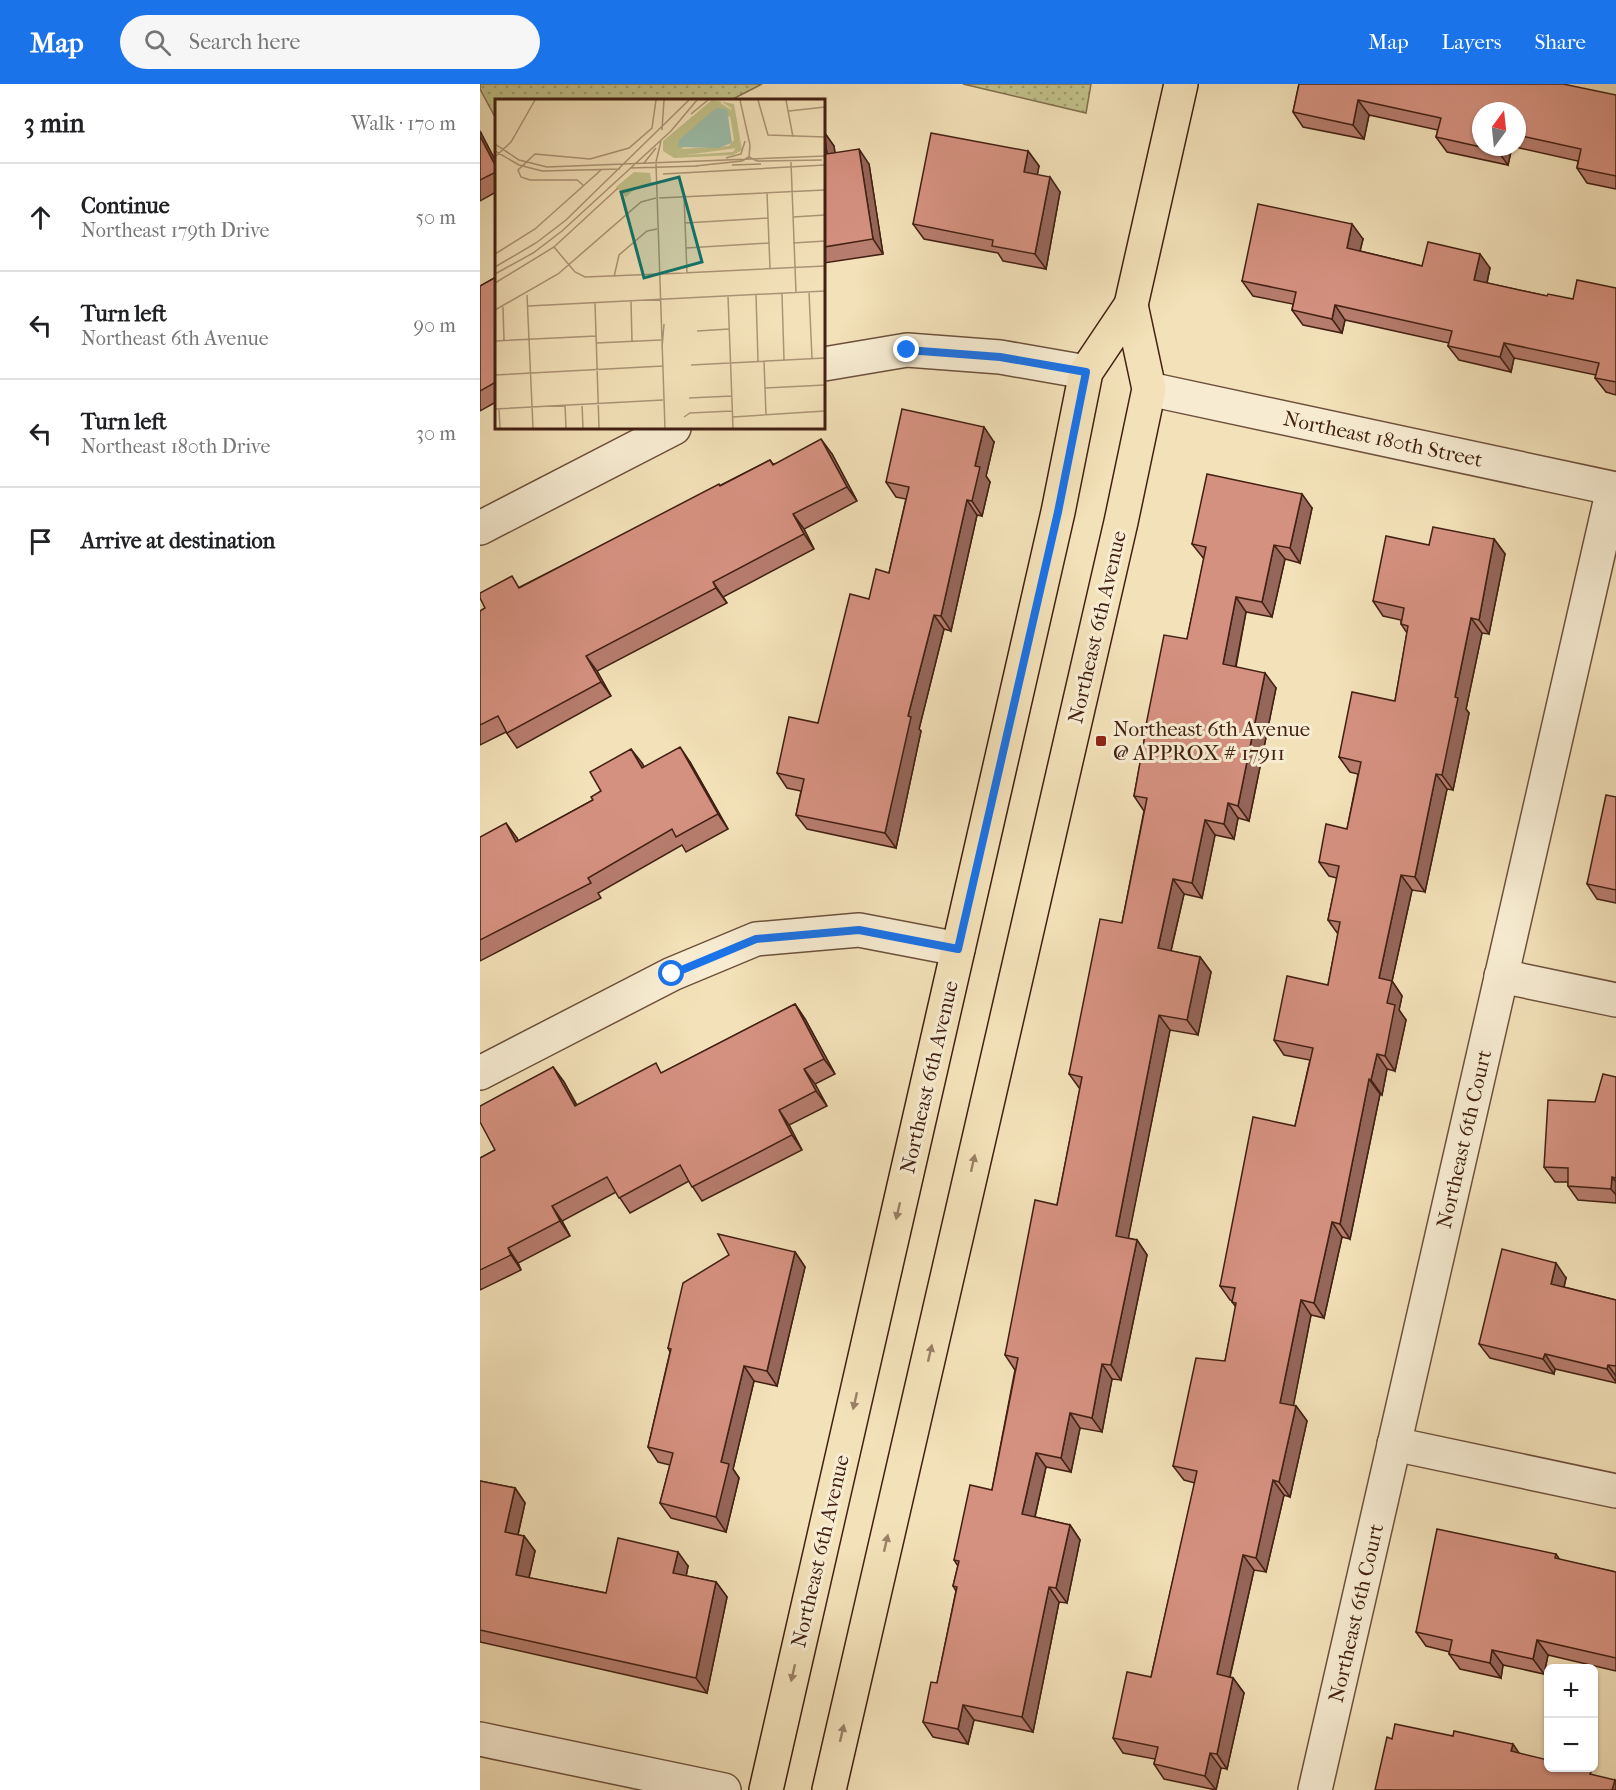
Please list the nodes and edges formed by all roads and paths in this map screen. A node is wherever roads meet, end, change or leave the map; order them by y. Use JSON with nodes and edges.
{"nodes":[{"id":1,"x":1177,"y":89,"type":"edge"},
{"id":2,"x":1131,"y":305,"type":"junction"},
{"id":3,"x":825,"y":364,"type":"edge"},
{"id":4,"x":1086,"y":372,"type":"junction"},
{"id":5,"x":1149,"y":389,"type":"junction"},
{"id":6,"x":672,"y":429,"type":"edge"},
{"id":7,"x":1614,"y":489,"type":"edge"},
{"id":8,"x":480,"y":528,"type":"edge"},
{"id":9,"x":958,"y":949,"type":"junction"},
{"id":10,"x":1502,"y":976,"type":"junction"},
{"id":11,"x":1616,"y":1000,"type":"edge"},
{"id":12,"x":480,"y":1073,"type":"edge"},
{"id":13,"x":1394,"y":1444,"type":"junction"},
{"id":14,"x":1616,"y":1491,"type":"edge"},
{"id":15,"x":480,"y":1739,"type":"edge"},
{"id":16,"x":724,"y":1790,"type":"edge"},
{"id":17,"x":766,"y":1790,"type":"edge"},
{"id":18,"x":829,"y":1790,"type":"edge"},
{"id":19,"x":1315,"y":1790,"type":"edge"}],
"edges":[{"from":1,"to":2,"type":"main road","name":"Northeast 6th Avenue"},
{"from":2,"to":4,"type":"main road","name":"Northeast 6th Avenue"},
{"from":2,"to":5,"type":"main road","name":"Northeast 6th Avenue"},
{"from":3,"to":4,"type":"street"},
{"from":4,"to":9,"type":"main road","name":"Northeast 6th Avenue"},
{"from":5,"to":7,"type":"street","name":"Northeast 180th Street"},
{"from":18,"to":5,"type":"main road","name":"Northeast 6th Avenue","one_way":true},
{"from":6,"to":8,"type":"street"},
{"from":7,"to":10,"type":"street","name":"Northeast 6th Court"},
{"from":9,"to":12,"type":"street"},
{"from":9,"to":17,"type":"main road","name":"Northeast 6th Avenue","one_way":true},
{"from":10,"to":11,"type":"street"},
{"from":10,"to":13,"type":"street","name":"Northeast 6th Court"},
{"from":13,"to":14,"type":"street"},
{"from":13,"to":19,"type":"street","name":"Northeast 6th Court"},
{"from":15,"to":16,"type":"street"}]}
